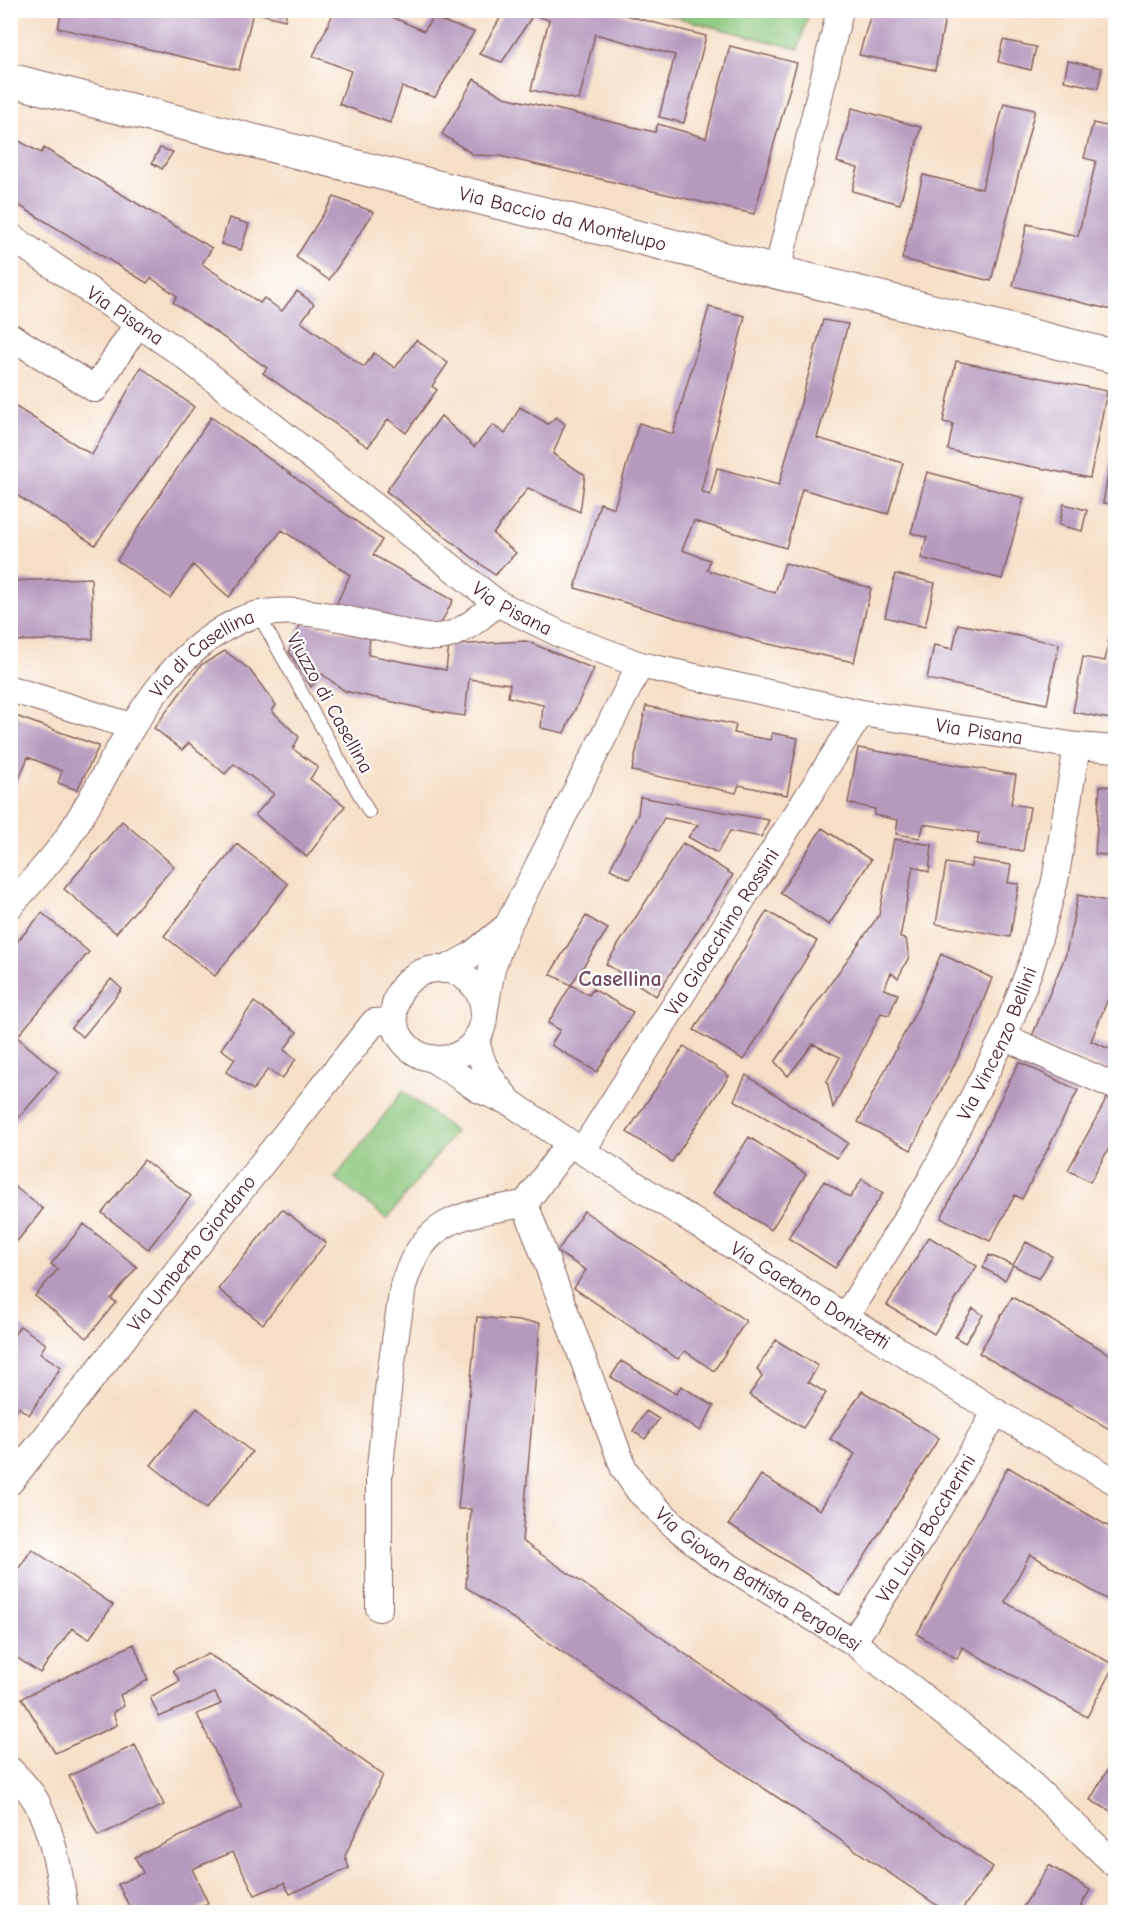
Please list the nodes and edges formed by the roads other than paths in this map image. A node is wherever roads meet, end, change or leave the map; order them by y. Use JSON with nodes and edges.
{"nodes":[{"id":1,"x":840,"y":10,"type":"edge"},
{"id":2,"x":10,"y":80,"type":"edge"},
{"id":3,"x":12,"y":241,"type":"edge"},
{"id":4,"x":777,"y":272,"type":"junction"},
{"id":5,"x":138,"y":323,"type":"junction"},
{"id":6,"x":10,"y":336,"type":"edge"},
{"id":7,"x":1116,"y":357,"type":"edge"},
{"id":8,"x":497,"y":603,"type":"junction"},
{"id":9,"x":257,"y":613,"type":"junction"},
{"id":10,"x":640,"y":666,"type":"junction"},
{"id":11,"x":10,"y":689,"type":"edge"},
{"id":12,"x":861,"y":713,"type":"junction"},
{"id":13,"x":131,"y":726,"type":"junction"},
{"id":14,"x":1077,"y":746,"type":"junction"},
{"id":15,"x":1116,"y":749,"type":"edge"},
{"id":16,"x":369,"y":812,"type":"dead end"},
{"id":17,"x":10,"y":906,"type":"edge"},
{"id":18,"x":507,"y":927,"type":"junction"},
{"id":19,"x":444,"y":970,"type":"junction"},
{"id":20,"x":383,"y":1022,"type":"junction"},
{"id":21,"x":480,"y":1027,"type":"junction"},
{"id":22,"x":1004,"y":1037,"type":"junction"},
{"id":23,"x":431,"y":1058,"type":"junction"},
{"id":24,"x":1116,"y":1087,"type":"edge"},
{"id":25,"x":511,"y":1103,"type":"junction"},
{"id":26,"x":575,"y":1147,"type":"junction"},
{"id":27,"x":525,"y":1204,"type":"junction"},
{"id":28,"x":846,"y":1316,"type":"junction"},
{"id":29,"x":996,"y":1412,"type":"junction"},
{"id":30,"x":10,"y":1482,"type":"edge"},
{"id":31,"x":1116,"y":1482,"type":"edge"},
{"id":32,"x":379,"y":1608,"type":"dead end"},
{"id":33,"x":853,"y":1642,"type":"junction"},
{"id":34,"x":10,"y":1770,"type":"edge"},
{"id":35,"x":1116,"y":1865,"type":"edge"},
{"id":36,"x":65,"y":1912,"type":"edge"}],
"edges":[{"from":1,"to":4,"type":"street"},
{"from":2,"to":4,"type":"main road","name":"Via Baccio da Montelupo"},
{"from":3,"to":5,"type":"street","name":"Via Pisana"},
{"from":4,"to":7,"type":"main road","name":"Via Baccio da Montelupo"},
{"from":5,"to":6,"type":"street"},
{"from":5,"to":8,"type":"street","name":"Via Pisana"},
{"from":8,"to":9,"type":"street","name":"Via di Casellina"},
{"from":8,"to":10,"type":"street","name":"Via Pisana"},
{"from":9,"to":13,"type":"street","name":"Via di Casellina"},
{"from":9,"to":16,"type":"lane","name":"Viuzzo di Casellina"},
{"from":10,"to":12,"type":"street","name":"Via Pisana"},
{"from":10,"to":18,"type":"street"},
{"from":11,"to":13,"type":"street"},
{"from":12,"to":14,"type":"street","name":"Via Pisana"},
{"from":12,"to":26,"type":"street","name":"Via Gioacchino Rossini"},
{"from":13,"to":17,"type":"street","name":"Via di Casellina"},
{"from":14,"to":15,"type":"street","name":"Via Pisana"},
{"from":14,"to":22,"type":"street","name":"Via Vincenzo Bellini"},
{"from":18,"to":19,"type":"street"},
{"from":18,"to":21,"type":"street"},
{"from":19,"to":20,"type":"street"},
{"from":19,"to":21,"type":"street"},
{"from":20,"to":23,"type":"street"},
{"from":20,"to":30,"type":"street","name":"Via Umberto Giordano"},
{"from":21,"to":23,"type":"street"},
{"from":21,"to":25,"type":"street","name":"Via Gaetano Donizetti"},
{"from":22,"to":24,"type":"street"},
{"from":22,"to":28,"type":"street","name":"Via Vincenzo Bellini"},
{"from":23,"to":25,"type":"street","name":"Via Gaetano Donizetti"},
{"from":25,"to":26,"type":"street","name":"Via Gaetano Donizetti"},
{"from":26,"to":27,"type":"street"},
{"from":26,"to":28,"type":"street","name":"Via Gaetano Donizetti"},
{"from":27,"to":32,"type":"street"},
{"from":27,"to":33,"type":"street","name":"Via Giovan Battista Pergolesi"},
{"from":28,"to":29,"type":"street","name":"Via Gaetano Donizetti"},
{"from":29,"to":31,"type":"street","name":"Via Gaetano Donizetti"},
{"from":29,"to":33,"type":"street","name":"Via Luigi Boccherini"},
{"from":33,"to":35,"type":"street","name":"Via Giovan Battista Pergolesi"},
{"from":34,"to":36,"type":"street"}]}
